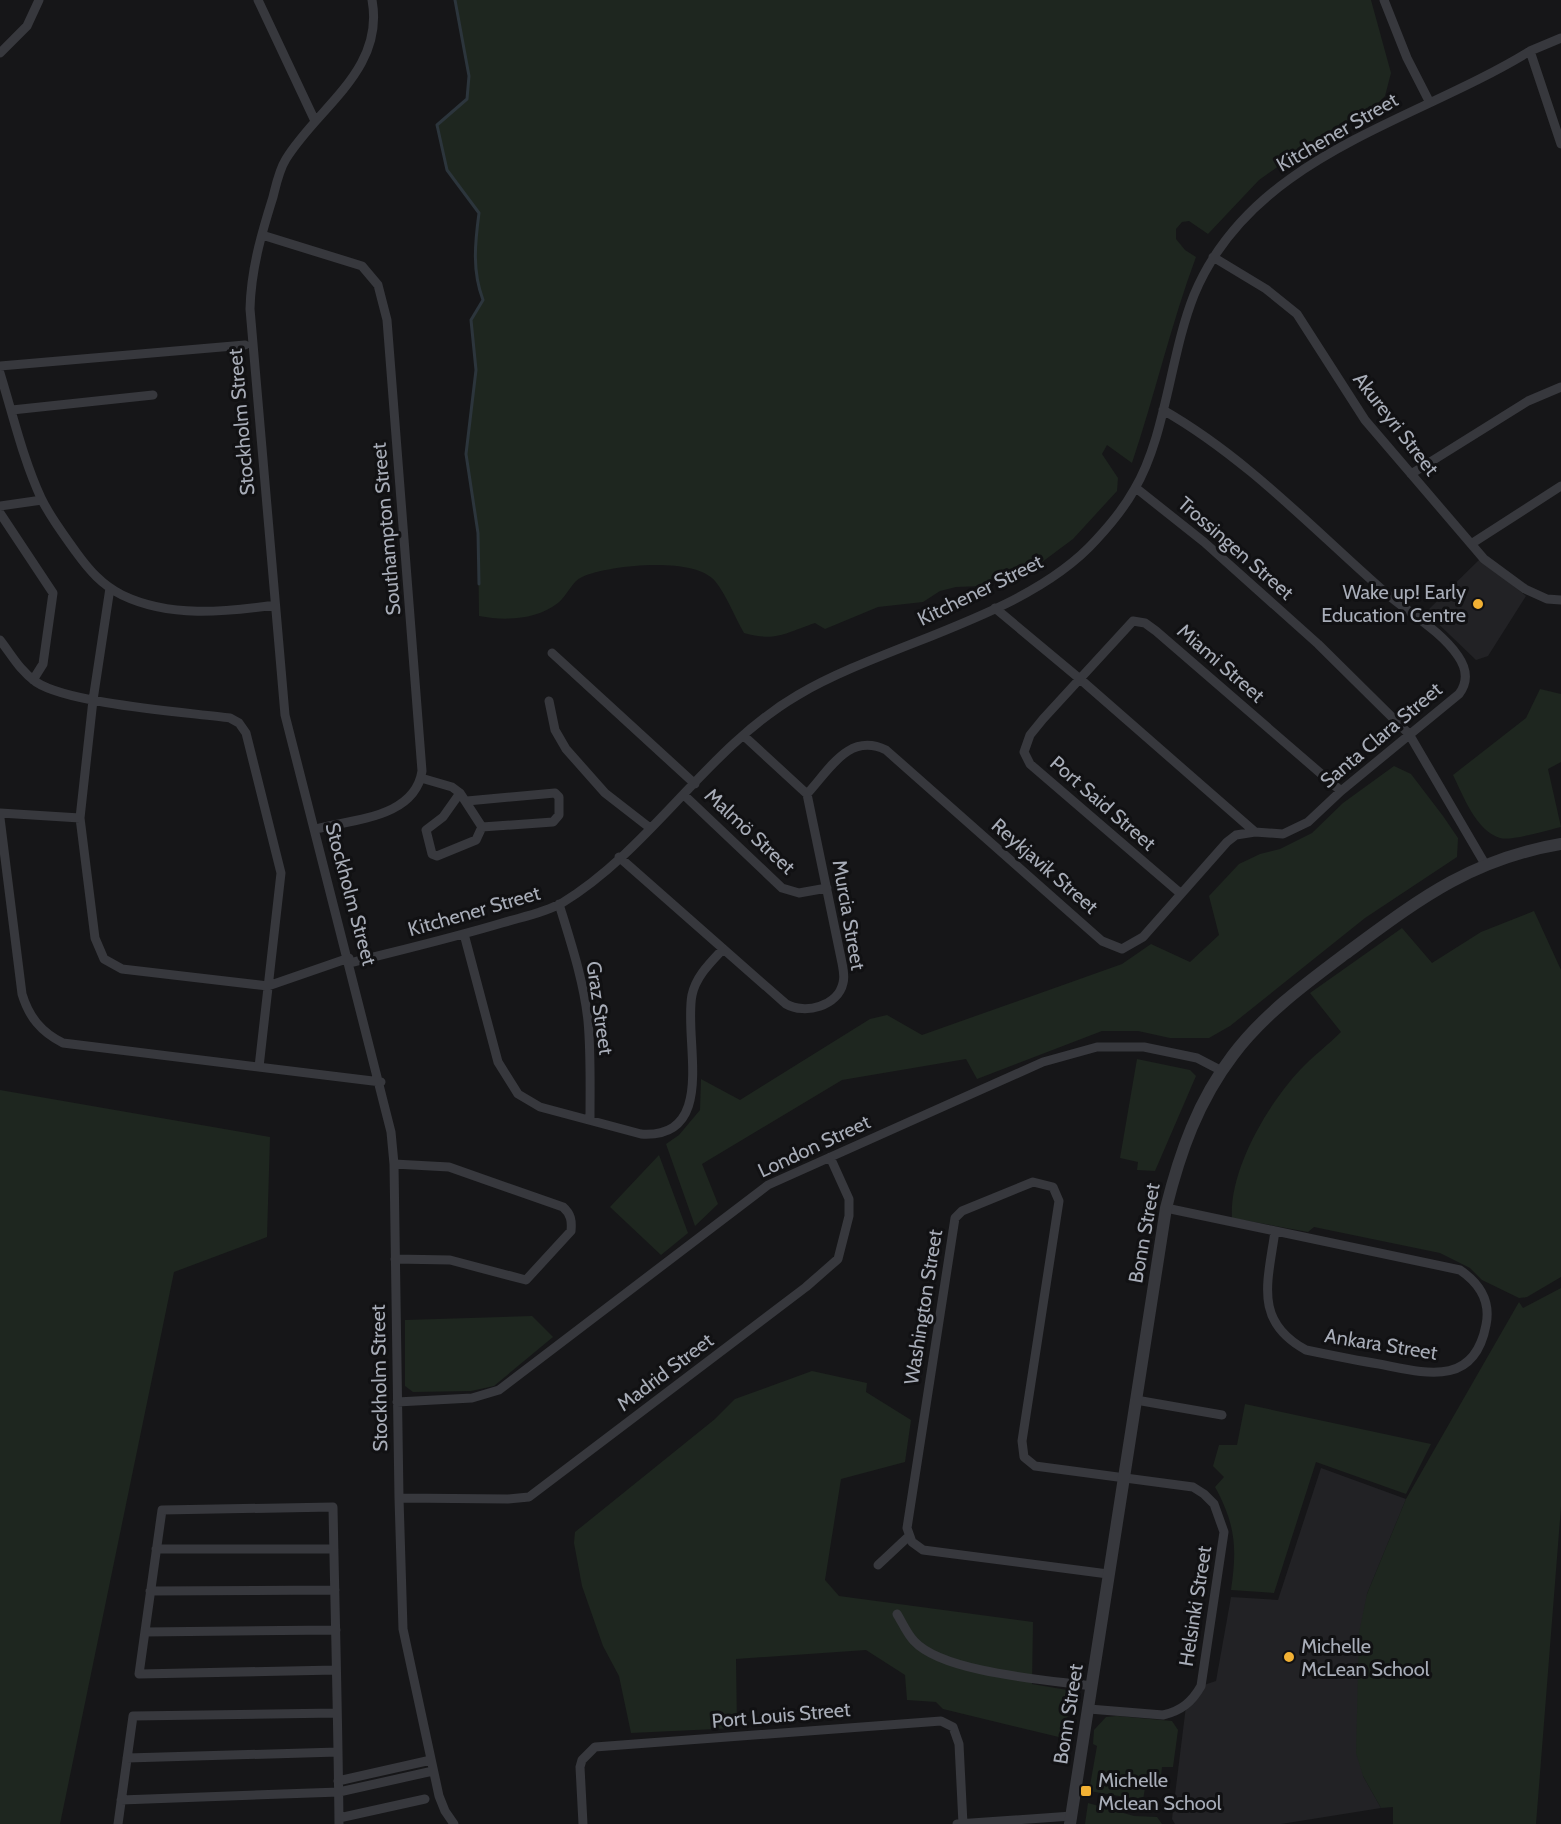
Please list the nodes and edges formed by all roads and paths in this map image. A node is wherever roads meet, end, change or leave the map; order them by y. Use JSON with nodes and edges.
{"nodes":[{"id":1,"x":39,"y":0,"type":"edge"},
{"id":2,"x":258,"y":0,"type":"edge"},
{"id":3,"x":372,"y":0,"type":"edge"},
{"id":4,"x":1384,"y":0,"type":"edge"},
{"id":5,"x":1561,"y":38,"type":"edge"},
{"id":6,"x":1530,"y":51,"type":"junction"},
{"id":7,"x":0,"y":53,"type":"edge"},
{"id":8,"x":1429,"y":101,"type":"junction"},
{"id":9,"x":315,"y":121,"type":"junction"},
{"id":10,"x":1561,"y":144,"type":"edge"},
{"id":11,"x":262,"y":234,"type":"junction"},
{"id":12,"x":1214,"y":257,"type":"junction"},
{"id":13,"x":244,"y":345,"type":"dead end"},
{"id":14,"x":0,"y":366,"type":"edge"},
{"id":15,"x":0,"y":373,"type":"edge"},
{"id":16,"x":1561,"y":387,"type":"edge"},
{"id":17,"x":153,"y":395,"type":"dead end"},
{"id":18,"x":12,"y":410,"type":"junction"},
{"id":19,"x":1163,"y":410,"type":"junction"},
{"id":20,"x":1411,"y":474,"type":"junction"},
{"id":21,"x":1561,"y":486,"type":"edge"},
{"id":22,"x":1136,"y":488,"type":"junction"},
{"id":23,"x":42,"y":500,"type":"junction"},
{"id":24,"x":0,"y":506,"type":"edge"},
{"id":25,"x":0,"y":513,"type":"edge"},
{"id":26,"x":1471,"y":544,"type":"junction"},
{"id":27,"x":110,"y":588,"type":"junction"},
{"id":28,"x":1561,"y":600,"type":"edge"},
{"id":29,"x":275,"y":605,"type":"junction"},
{"id":30,"x":994,"y":608,"type":"junction"},
{"id":31,"x":0,"y":639,"type":"edge"},
{"id":32,"x":552,"y":653,"type":"dead end"},
{"id":33,"x":1080,"y":679,"type":"junction"},
{"id":34,"x":33,"y":680,"type":"junction"},
{"id":35,"x":93,"y":700,"type":"junction"},
{"id":36,"x":549,"y":701,"type":"dead end"},
{"id":37,"x":1409,"y":734,"type":"junction"},
{"id":38,"x":744,"y":736,"type":"junction"},
{"id":39,"x":421,"y":778,"type":"junction"},
{"id":40,"x":695,"y":784,"type":"junction"},
{"id":41,"x":1341,"y":791,"type":"junction"},
{"id":42,"x":460,"y":793,"type":"junction"},
{"id":43,"x":807,"y":794,"type":"junction"},
{"id":44,"x":684,"y":795,"type":"junction"},
{"id":45,"x":467,"y":801,"type":"junction"},
{"id":46,"x":0,"y":813,"type":"edge"},
{"id":47,"x":0,"y":818,"type":"edge"},
{"id":48,"x":80,"y":818,"type":"junction"},
{"id":49,"x":482,"y":827,"type":"junction"},
{"id":50,"x":650,"y":828,"type":"junction"},
{"id":51,"x":316,"y":829,"type":"junction"},
{"id":52,"x":1255,"y":832,"type":"junction"},
{"id":53,"x":1561,"y":844,"type":"edge"},
{"id":54,"x":619,"y":858,"type":"junction"},
{"id":55,"x":1485,"y":864,"type":"junction"},
{"id":56,"x":827,"y":888,"type":"junction"},
{"id":57,"x":1180,"y":892,"type":"junction"},
{"id":58,"x":559,"y":904,"type":"junction"},
{"id":59,"x":464,"y":934,"type":"junction"},
{"id":60,"x":723,"y":949,"type":"junction"},
{"id":61,"x":349,"y":961,"type":"junction"},
{"id":62,"x":268,"y":986,"type":"junction"},
{"id":63,"x":259,"y":1067,"type":"junction"},
{"id":64,"x":1222,"y":1071,"type":"junction"},
{"id":65,"x":381,"y":1082,"type":"junction"},
{"id":66,"x":590,"y":1119,"type":"junction"},
{"id":67,"x":830,"y":1157,"type":"junction"},
{"id":68,"x":394,"y":1164,"type":"junction"},
{"id":69,"x":1166,"y":1208,"type":"junction"},
{"id":70,"x":1275,"y":1231,"type":"junction"},
{"id":71,"x":395,"y":1259,"type":"junction"},
{"id":72,"x":1136,"y":1400,"type":"junction"},
{"id":73,"x":397,"y":1402,"type":"junction"},
{"id":74,"x":1222,"y":1415,"type":"dead end"},
{"id":75,"x":1124,"y":1476,"type":"junction"},
{"id":76,"x":399,"y":1498,"type":"junction"},
{"id":77,"x":909,"y":1536,"type":"junction"},
{"id":78,"x":156,"y":1549,"type":"junction"},
{"id":79,"x":334,"y":1549,"type":"junction"},
{"id":80,"x":878,"y":1565,"type":"dead end"},
{"id":81,"x":1108,"y":1574,"type":"junction"},
{"id":82,"x":335,"y":1590,"type":"junction"},
{"id":83,"x":150,"y":1591,"type":"junction"},
{"id":84,"x":897,"y":1614,"type":"dead end"},
{"id":85,"x":336,"y":1630,"type":"junction"},
{"id":86,"x":145,"y":1632,"type":"junction"},
{"id":87,"x":336,"y":1670,"type":"junction"},
{"id":88,"x":1092,"y":1686,"type":"junction"},
{"id":89,"x":1089,"y":1709,"type":"junction"},
{"id":90,"x":337,"y":1713,"type":"junction"},
{"id":91,"x":338,"y":1752,"type":"junction"},
{"id":92,"x":127,"y":1758,"type":"junction"},
{"id":93,"x":431,"y":1760,"type":"junction"},
{"id":94,"x":433,"y":1771,"type":"junction"},
{"id":95,"x":338,"y":1782,"type":"junction"},
{"id":96,"x":339,"y":1792,"type":"junction"},
{"id":97,"x":425,"y":1799,"type":"dead end"},
{"id":98,"x":122,"y":1800,"type":"junction"},
{"id":99,"x":1071,"y":1820,"type":"edge"},
{"id":100,"x":339,"y":1821,"type":"edge"},
{"id":101,"x":118,"y":1824,"type":"edge"},
{"id":102,"x":454,"y":1824,"type":"edge"},
{"id":103,"x":583,"y":1824,"type":"edge"},
{"id":104,"x":957,"y":1824,"type":"edge"},
{"id":105,"x":963,"y":1824,"type":"edge"}],
"edges":[{"from":1,"to":7,"type":"street"},
{"from":2,"to":9,"type":"street"},
{"from":3,"to":9,"type":"street","name":"Stockholm Street"},
{"from":4,"to":8,"type":"street"},
{"from":5,"to":6,"type":"street","name":"Kitchener Street"},
{"from":6,"to":8,"type":"street","name":"Kitchener Street"},
{"from":6,"to":10,"type":"street"},
{"from":8,"to":12,"type":"street","name":"Kitchener Street"},
{"from":9,"to":11,"type":"street","name":"Stockholm Street"},
{"from":11,"to":29,"type":"street","name":"Stockholm Street"},
{"from":11,"to":39,"type":"street","name":"Southampton Street"},
{"from":12,"to":19,"type":"street","name":"Kitchener Street"},
{"from":12,"to":20,"type":"street","name":"Akureyri Street"},
{"from":13,"to":14,"type":"street"},
{"from":15,"to":18,"type":"street"},
{"from":16,"to":20,"type":"street"},
{"from":17,"to":18,"type":"street"},
{"from":18,"to":23,"type":"street"},
{"from":19,"to":22,"type":"street","name":"Kitchener Street"},
{"from":19,"to":37,"type":"street","name":"Santa Clara Street"},
{"from":20,"to":26,"type":"street","name":"Akureyri Street"},
{"from":21,"to":26,"type":"street"},
{"from":22,"to":30,"type":"street","name":"Kitchener Street"},
{"from":22,"to":37,"type":"street","name":"Trossingen Street"},
{"from":23,"to":24,"type":"street"},
{"from":23,"to":27,"type":"street"},
{"from":25,"to":34,"type":"street"},
{"from":26,"to":28,"type":"street","name":"Akureyri Street"},
{"from":27,"to":29,"type":"street"},
{"from":27,"to":35,"type":"street"},
{"from":29,"to":51,"type":"street","name":"Stockholm Street"},
{"from":30,"to":33,"type":"street"},
{"from":30,"to":38,"type":"street","name":"Kitchener Street"},
{"from":31,"to":34,"type":"street"},
{"from":32,"to":40,"type":"street"},
{"from":33,"to":41,"type":"street","name":"Miami Street"},
{"from":33,"to":52,"type":"street"},
{"from":33,"to":57,"type":"street","name":"Port Said Street"},
{"from":34,"to":35,"type":"street"},
{"from":35,"to":48,"type":"street"},
{"from":35,"to":62,"type":"street"},
{"from":36,"to":50,"type":"street"},
{"from":37,"to":41,"type":"street","name":"Santa Clara Street"},
{"from":37,"to":55,"type":"street","name":"Trossingen Street"},
{"from":38,"to":40,"type":"street","name":"Kitchener Street"},
{"from":38,"to":43,"type":"street"},
{"from":39,"to":42,"type":"street"},
{"from":39,"to":51,"type":"street"},
{"from":40,"to":44,"type":"street","name":"Kitchener Street"},
{"from":41,"to":52,"type":"street","name":"Santa Clara Street"},
{"from":42,"to":45,"type":"street"},
{"from":42,"to":49,"type":"street"},
{"from":43,"to":56,"type":"street","name":"Murcia Street"},
{"from":43,"to":57,"type":"street","name":"Reykjavik Street"},
{"from":44,"to":50,"type":"street","name":"Kitchener Street"},
{"from":44,"to":56,"type":"street","name":"Malmö Street"},
{"from":45,"to":49,"type":"street"},
{"from":45,"to":49,"type":"street"},
{"from":46,"to":48,"type":"street"},
{"from":47,"to":63,"type":"street"},
{"from":48,"to":62,"type":"street"},
{"from":50,"to":54,"type":"street","name":"Kitchener Street"},
{"from":51,"to":61,"type":"street","name":"Stockholm Street"},
{"from":52,"to":57,"type":"street","name":"Reykjavik Street"},
{"from":53,"to":55,"type":"street","name":"Bonn Street"},
{"from":54,"to":58,"type":"street","name":"Kitchener Street"},
{"from":54,"to":60,"type":"street","name":"Murcia Street"},
{"from":55,"to":64,"type":"street","name":"Bonn Street"},
{"from":56,"to":60,"type":"street","name":"Murcia Street"},
{"from":58,"to":59,"type":"street","name":"Kitchener Street"},
{"from":58,"to":66,"type":"street","name":"Graz Street"},
{"from":59,"to":61,"type":"street","name":"Kitchener Street"},
{"from":59,"to":66,"type":"street"},
{"from":60,"to":66,"type":"street"},
{"from":61,"to":62,"type":"street","name":"Kitchener Street"},
{"from":61,"to":65,"type":"street","name":"Stockholm Street"},
{"from":62,"to":63,"type":"street"},
{"from":63,"to":65,"type":"street"},
{"from":64,"to":67,"type":"street","name":"London Street"},
{"from":64,"to":69,"type":"street","name":"Bonn Street"},
{"from":65,"to":68,"type":"street","name":"Stockholm Street"},
{"from":67,"to":73,"type":"street","name":"London Street"},
{"from":67,"to":76,"type":"street","name":"Madrid Street"},
{"from":68,"to":71,"type":"street","name":"Stockholm Street"},
{"from":68,"to":71,"type":"street"},
{"from":69,"to":70,"type":"street","name":"Ankara Street"},
{"from":69,"to":72,"type":"street","name":"Bonn Street"},
{"from":70,"to":70,"type":"street","name":"Ankara Street"},
{"from":71,"to":73,"type":"street","name":"Stockholm Street"},
{"from":72,"to":74,"type":"street"},
{"from":72,"to":75,"type":"street","name":"Bonn Street"},
{"from":73,"to":76,"type":"street","name":"Stockholm Street"},
{"from":75,"to":77,"type":"street","name":"Washington Street"},
{"from":75,"to":81,"type":"street","name":"Bonn Street"},
{"from":75,"to":89,"type":"street","name":"Helsinki Street"},
{"from":76,"to":93,"type":"street","name":"Stockholm Street"},
{"from":77,"to":80,"type":"street"},
{"from":77,"to":81,"type":"street"},
{"from":78,"to":79,"type":"street"},
{"from":78,"to":79,"type":"street"},
{"from":78,"to":83,"type":"street"},
{"from":79,"to":82,"type":"street"},
{"from":81,"to":88,"type":"street","name":"Bonn Street"},
{"from":82,"to":83,"type":"street"},
{"from":82,"to":85,"type":"street"},
{"from":83,"to":86,"type":"street"},
{"from":84,"to":88,"type":"street"},
{"from":85,"to":86,"type":"street"},
{"from":85,"to":87,"type":"street"},
{"from":86,"to":87,"type":"street"},
{"from":87,"to":90,"type":"street"},
{"from":88,"to":89,"type":"street","name":"Bonn Street"},
{"from":89,"to":99,"type":"street","name":"Bonn Street"},
{"from":90,"to":91,"type":"street"},
{"from":90,"to":92,"type":"street"},
{"from":91,"to":92,"type":"street"},
{"from":91,"to":95,"type":"street"},
{"from":92,"to":98,"type":"street"},
{"from":93,"to":94,"type":"street","name":"Stockholm Street"},
{"from":93,"to":95,"type":"street"},
{"from":94,"to":96,"type":"street"},
{"from":94,"to":102,"type":"street","name":"Stockholm Street"},
{"from":95,"to":96,"type":"street"},
{"from":96,"to":98,"type":"street"},
{"from":96,"to":100,"type":"street"},
{"from":97,"to":100,"type":"street"},
{"from":98,"to":101,"type":"street"},
{"from":99,"to":105,"type":"street"},
{"from":103,"to":105,"type":"street","name":"Port Louis Street"},
{"from":104,"to":105,"type":"street"}]}
